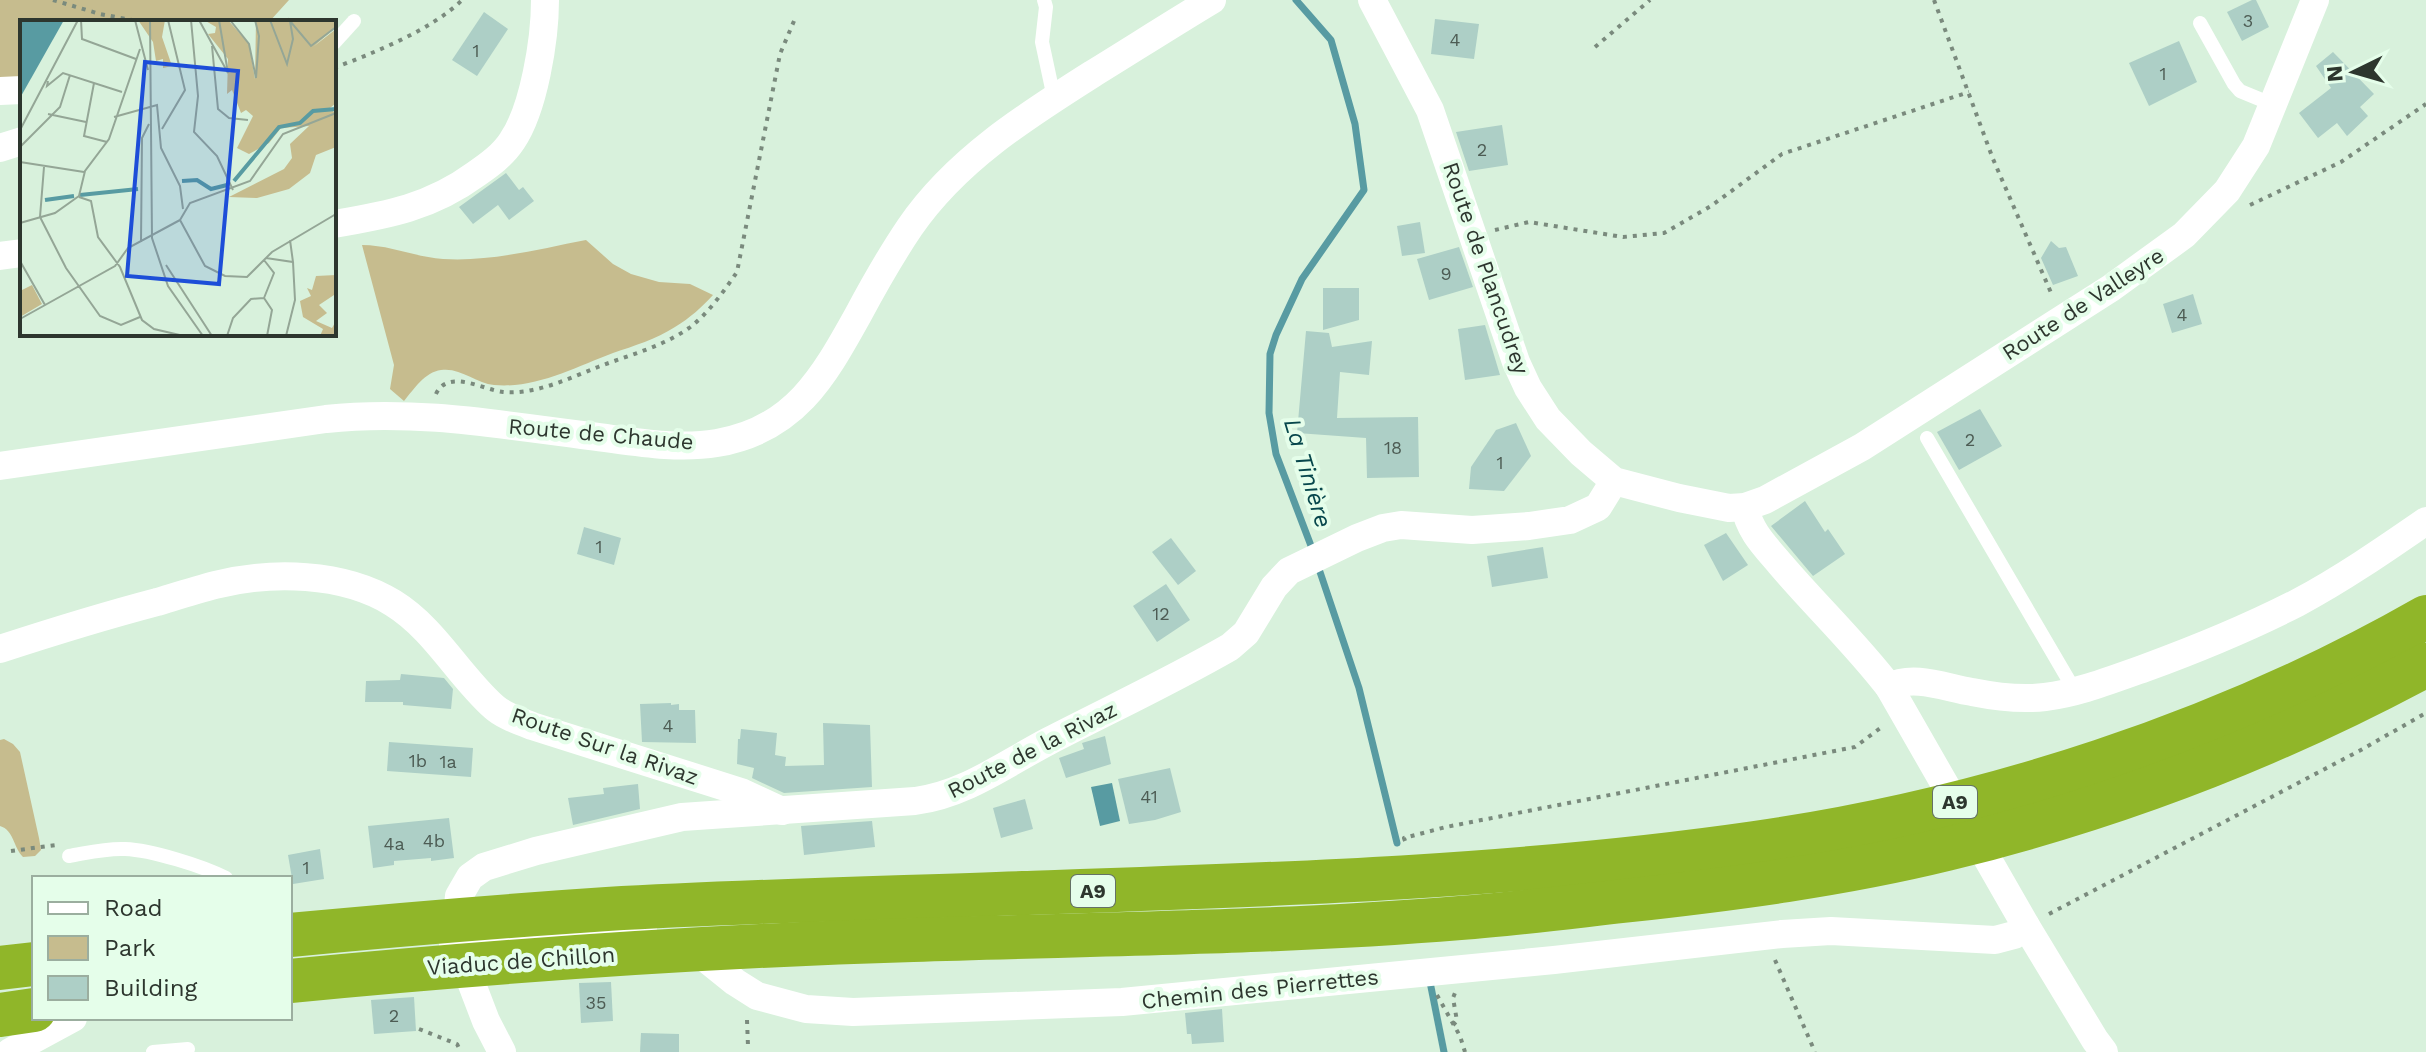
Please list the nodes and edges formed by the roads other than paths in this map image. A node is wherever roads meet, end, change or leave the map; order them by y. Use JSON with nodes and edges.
{"nodes":[{"id":1,"x":545,"y":0,"type":"edge"},
{"id":2,"x":1044,"y":0,"type":"edge"},
{"id":3,"x":1212,"y":0,"type":"edge"},
{"id":4,"x":1372,"y":0,"type":"edge"},
{"id":5,"x":2315,"y":0,"type":"edge"},
{"id":6,"x":354,"y":21,"type":"dead end"},
{"id":7,"x":2200,"y":23,"type":"dead end"},
{"id":8,"x":336,"y":41,"type":"edge"},
{"id":9,"x":20,"y":90,"type":"edge"},
{"id":10,"x":0,"y":91,"type":"edge"},
{"id":11,"x":1054,"y":98,"type":"junction"},
{"id":12,"x":2274,"y":105,"type":"junction"},
{"id":13,"x":20,"y":142,"type":"edge"},
{"id":14,"x":0,"y":148,"type":"edge"},
{"id":15,"x":336,"y":224,"type":"edge"},
{"id":16,"x":20,"y":253,"type":"edge"},
{"id":17,"x":0,"y":256,"type":"edge"},
{"id":18,"x":1927,"y":438,"type":"dead end"},
{"id":19,"x":0,"y":466,"type":"edge"},
{"id":20,"x":1614,"y":481,"type":"junction"},
{"id":21,"x":1745,"y":507,"type":"junction"},
{"id":22,"x":2426,"y":521,"type":"edge"},
{"id":23,"x":2426,"y":617,"type":"edge"},
{"id":24,"x":0,"y":649,"type":"edge"},
{"id":25,"x":2426,"y":665,"type":"edge"},
{"id":26,"x":1889,"y":687,"type":"junction"},
{"id":27,"x":2075,"y":691,"type":"junction"},
{"id":28,"x":783,"y":812,"type":"junction"},
{"id":29,"x":69,"y":856,"type":"dead end"},
{"id":30,"x":221,"y":876,"type":"edge"},
{"id":31,"x":2019,"y":915,"type":"junction"},
{"id":32,"x":460,"y":944,"type":"junction"},
{"id":33,"x":298,"y":952,"type":"edge"},
{"id":34,"x":32,"y":964,"type":"edge"},
{"id":35,"x":0,"y":968,"type":"edge"},
{"id":36,"x":32,"y":1010,"type":"edge"},
{"id":37,"x":0,"y":1015,"type":"edge"},
{"id":38,"x":69,"y":1020,"type":"edge"},
{"id":39,"x":188,"y":1049,"type":"dead end"},
{"id":40,"x":10,"y":1052,"type":"edge"},
{"id":41,"x":153,"y":1052,"type":"edge"},
{"id":42,"x":502,"y":1052,"type":"edge"},
{"id":43,"x":2104,"y":1052,"type":"edge"}],
"edges":[{"from":1,"to":15,"type":"street"},
{"from":2,"to":11,"type":"lane"},
{"from":3,"to":11,"type":"street","name":"Route de Chaude"},
{"from":4,"to":20,"type":"street","name":"Route de Plancudrey"},
{"from":5,"to":12,"type":"street","name":"Route de Valleyre"},
{"from":6,"to":8,"type":"lane"},
{"from":7,"to":12,"type":"lane"},
{"from":9,"to":10,"type":"street"},
{"from":11,"to":19,"type":"street","name":"Route de Chaude"},
{"from":12,"to":21,"type":"street","name":"Route de Valleyre"},
{"from":13,"to":14,"type":"street"},
{"from":16,"to":17,"type":"street"},
{"from":18,"to":27,"type":"lane"},
{"from":20,"to":21,"type":"street","name":"Route de Plancudrey"},
{"from":20,"to":28,"type":"street","name":"Route de la Rivaz"},
{"from":21,"to":26,"type":"street"},
{"from":22,"to":27,"type":"street"},
{"from":23,"to":33,"type":"highway","name":"Viaduc de Chillon","number":"A9"},
{"from":24,"to":28,"type":"street","name":"Route Sur la Rivaz"},
{"from":25,"to":33,"type":"highway","name":"Viaduc de Chillon","number":"A9"},
{"from":26,"to":27,"type":"street"},
{"from":26,"to":31,"type":"street"},
{"from":28,"to":32,"type":"street","name":"Route de la Rivaz"},
{"from":29,"to":30,"type":"lane"},
{"from":31,"to":32,"type":"street","name":"Chemin des Pierrettes"},
{"from":31,"to":43,"type":"street"},
{"from":32,"to":33,"type":"street","name":"Chemin des Pierrettes"},
{"from":32,"to":42,"type":"street","name":"Route de la Rivaz"},
{"from":34,"to":35,"type":"highway"},
{"from":36,"to":37,"type":"highway"},
{"from":38,"to":40,"type":"street"},
{"from":39,"to":41,"type":"lane"}]}
